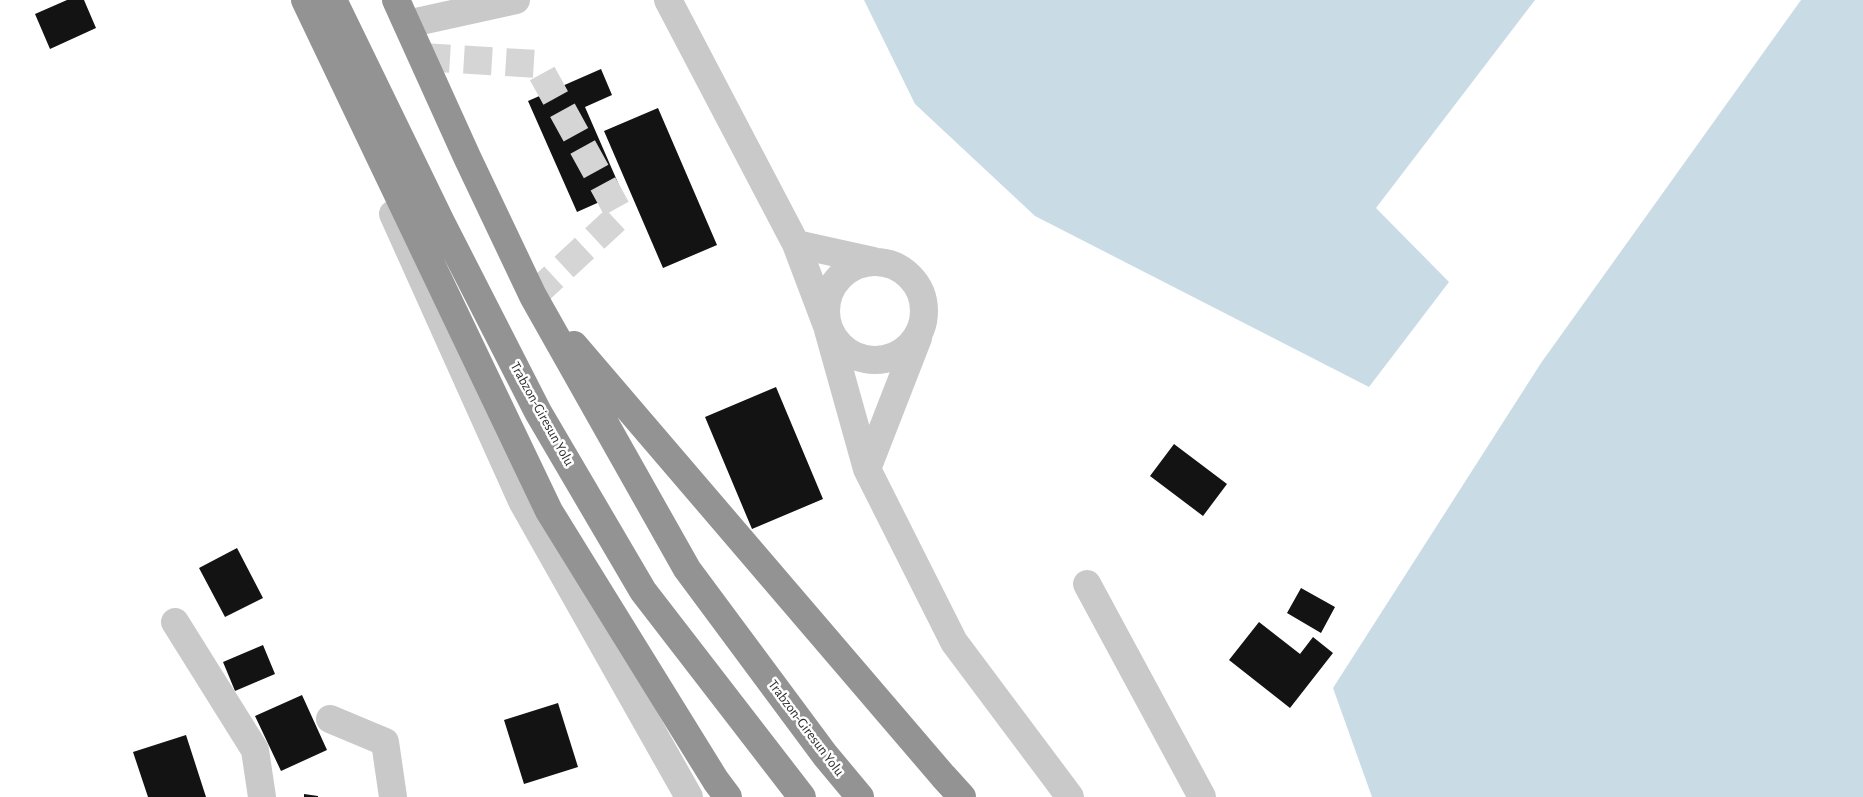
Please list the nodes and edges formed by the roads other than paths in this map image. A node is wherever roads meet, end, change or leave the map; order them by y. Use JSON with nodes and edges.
{"nodes":[{"id":1,"x":305,"y":0,"type":"edge"},
{"id":2,"x":333,"y":0,"type":"edge"},
{"id":3,"x":516,"y":0,"type":"edge"},
{"id":4,"x":668,"y":0,"type":"edge"},
{"id":5,"x":401,"y":12,"type":"edge"},
{"id":6,"x":327,"y":46,"type":"junction"},
{"id":7,"x":796,"y":244,"type":"junction"},
{"id":8,"x":873,"y":261,"type":"junction"},
{"id":9,"x":533,"y":296,"type":"junction"},
{"id":10,"x":827,"y":326,"type":"junction"},
{"id":11,"x":921,"y":331,"type":"junction"},
{"id":12,"x":867,"y":469,"type":"junction"},
{"id":13,"x":1087,"y":584,"type":"dead end"},
{"id":14,"x":175,"y":622,"type":"dead end"},
{"id":15,"x":330,"y":719,"type":"dead end"},
{"id":16,"x":262,"y":797,"type":"edge"},
{"id":17,"x":393,"y":797,"type":"edge"},
{"id":18,"x":689,"y":797,"type":"edge"},
{"id":19,"x":728,"y":797,"type":"edge"},
{"id":20,"x":802,"y":797,"type":"edge"},
{"id":21,"x":860,"y":797,"type":"edge"},
{"id":22,"x":962,"y":797,"type":"edge"},
{"id":23,"x":1070,"y":797,"type":"edge"},
{"id":24,"x":1202,"y":797,"type":"edge"}],
"edges":[{"from":1,"to":6,"type":"highway"},
{"from":2,"to":20,"type":"highway","name":"Trabzon-Giresun Yolu"},
{"from":3,"to":5,"type":"street"},
{"from":4,"to":7,"type":"street"},
{"from":5,"to":9,"type":"highway","name":"Trabzon-Giresun Yolu"},
{"from":6,"to":18,"type":"street"},
{"from":6,"to":19,"type":"highway"},
{"from":7,"to":8,"type":"street"},
{"from":7,"to":10,"type":"street"},
{"from":8,"to":10,"type":"street"},
{"from":8,"to":11,"type":"street"},
{"from":9,"to":21,"type":"highway","name":"Trabzon-Giresun Yolu"},
{"from":9,"to":22,"type":"highway"},
{"from":10,"to":11,"type":"street"},
{"from":10,"to":12,"type":"street"},
{"from":11,"to":12,"type":"street"},
{"from":12,"to":23,"type":"street"},
{"from":13,"to":24,"type":"street"},
{"from":14,"to":16,"type":"street"},
{"from":15,"to":17,"type":"street"}]}
